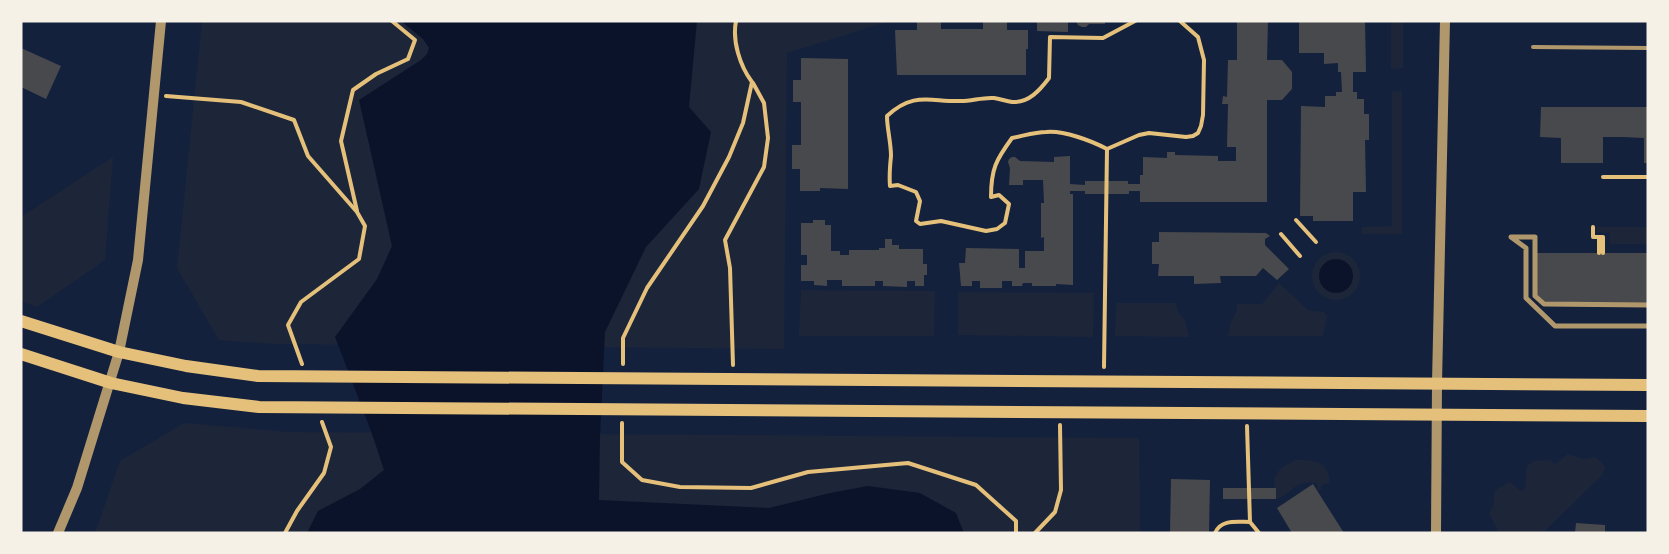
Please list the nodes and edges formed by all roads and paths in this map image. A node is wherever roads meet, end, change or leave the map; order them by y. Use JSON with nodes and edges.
{"nodes":[{"id":1,"x":161,"y":21,"type":"edge"},
{"id":2,"x":392,"y":21,"type":"edge"},
{"id":3,"x":736,"y":21,"type":"edge"},
{"id":4,"x":1135,"y":21,"type":"edge"},
{"id":5,"x":1179,"y":21,"type":"edge"},
{"id":6,"x":1445,"y":21,"type":"edge"},
{"id":7,"x":1533,"y":47,"type":"dead end"},
{"id":8,"x":1648,"y":48,"type":"edge"},
{"id":9,"x":752,"y":82,"type":"junction"},
{"id":10,"x":153,"y":95,"type":"junction"},
{"id":11,"x":1107,"y":149,"type":"junction"},
{"id":12,"x":1604,"y":177,"type":"dead end"},
{"id":13,"x":1648,"y":177,"type":"edge"},
{"id":14,"x":357,"y":212,"type":"junction"},
{"id":15,"x":1296,"y":220,"type":"dead end"},
{"id":16,"x":1593,"y":227,"type":"dead end"},
{"id":17,"x":1281,"y":234,"type":"dead end"},
{"id":18,"x":1316,"y":242,"type":"dead end"},
{"id":19,"x":1601,"y":253,"type":"dead end"},
{"id":20,"x":1300,"y":256,"type":"dead end"},
{"id":21,"x":1648,"y":305,"type":"edge"},
{"id":22,"x":21,"y":321,"type":"edge"},
{"id":23,"x":1648,"y":326,"type":"edge"},
{"id":24,"x":623,"y":338,"type":"dead end"},
{"id":25,"x":120,"y":352,"type":"junction"},
{"id":26,"x":21,"y":354,"type":"edge"},
{"id":27,"x":304,"y":369,"type":"dead end"},
{"id":28,"x":734,"y":379,"type":"junction"},
{"id":29,"x":1104,"y":381,"type":"junction"},
{"id":30,"x":111,"y":383,"type":"junction"},
{"id":31,"x":1437,"y":383,"type":"junction"},
{"id":32,"x":1648,"y":385,"type":"edge"},
{"id":33,"x":1060,"y":412,"type":"junction"},
{"id":34,"x":319,"y":413,"type":"dead end"},
{"id":35,"x":1246,"y":414,"type":"junction"},
{"id":36,"x":1437,"y":415,"type":"junction"},
{"id":37,"x":1648,"y":416,"type":"edge"},
{"id":38,"x":622,"y":462,"type":"dead end"},
{"id":39,"x":1250,"y":522,"type":"junction"},
{"id":40,"x":58,"y":533,"type":"edge"},
{"id":41,"x":285,"y":533,"type":"edge"},
{"id":42,"x":1016,"y":533,"type":"edge"},
{"id":43,"x":1035,"y":533,"type":"edge"},
{"id":44,"x":1215,"y":533,"type":"edge"},
{"id":45,"x":1259,"y":533,"type":"edge"},
{"id":46,"x":1436,"y":533,"type":"edge"}],
"edges":[{"from":1,"to":10,"type":"street"},
{"from":2,"to":14,"type":"path"},
{"from":3,"to":9,"type":"path"},
{"from":4,"to":11,"type":"path"},
{"from":5,"to":11,"type":"path"},
{"from":6,"to":31,"type":"street"},
{"from":7,"to":8,"type":"lane"},
{"from":9,"to":24,"type":"path"},
{"from":9,"to":28,"type":"path"},
{"from":10,"to":14,"type":"path"},
{"from":10,"to":25,"type":"street"},
{"from":11,"to":29,"type":"path"},
{"from":12,"to":13,"type":"path"},
{"from":14,"to":27,"type":"path"},
{"from":15,"to":18,"type":"path"},
{"from":16,"to":19,"type":"path"},
{"from":17,"to":20,"type":"path"},
{"from":21,"to":23,"type":"street"},
{"from":22,"to":25,"type":"main road"},
{"from":25,"to":28,"type":"main road"},
{"from":25,"to":30,"type":"street"},
{"from":26,"to":30,"type":"main road"},
{"from":28,"to":29,"type":"main road"},
{"from":29,"to":31,"type":"main road"},
{"from":30,"to":33,"type":"main road"},
{"from":30,"to":40,"type":"street"},
{"from":31,"to":32,"type":"main road"},
{"from":31,"to":36,"type":"street"},
{"from":33,"to":35,"type":"main road"},
{"from":33,"to":43,"type":"path"},
{"from":34,"to":41,"type":"path"},
{"from":35,"to":36,"type":"main road"},
{"from":35,"to":39,"type":"path"},
{"from":36,"to":37,"type":"main road"},
{"from":36,"to":46,"type":"street"},
{"from":38,"to":42,"type":"path"},
{"from":39,"to":44,"type":"path"},
{"from":39,"to":45,"type":"path"}]}
